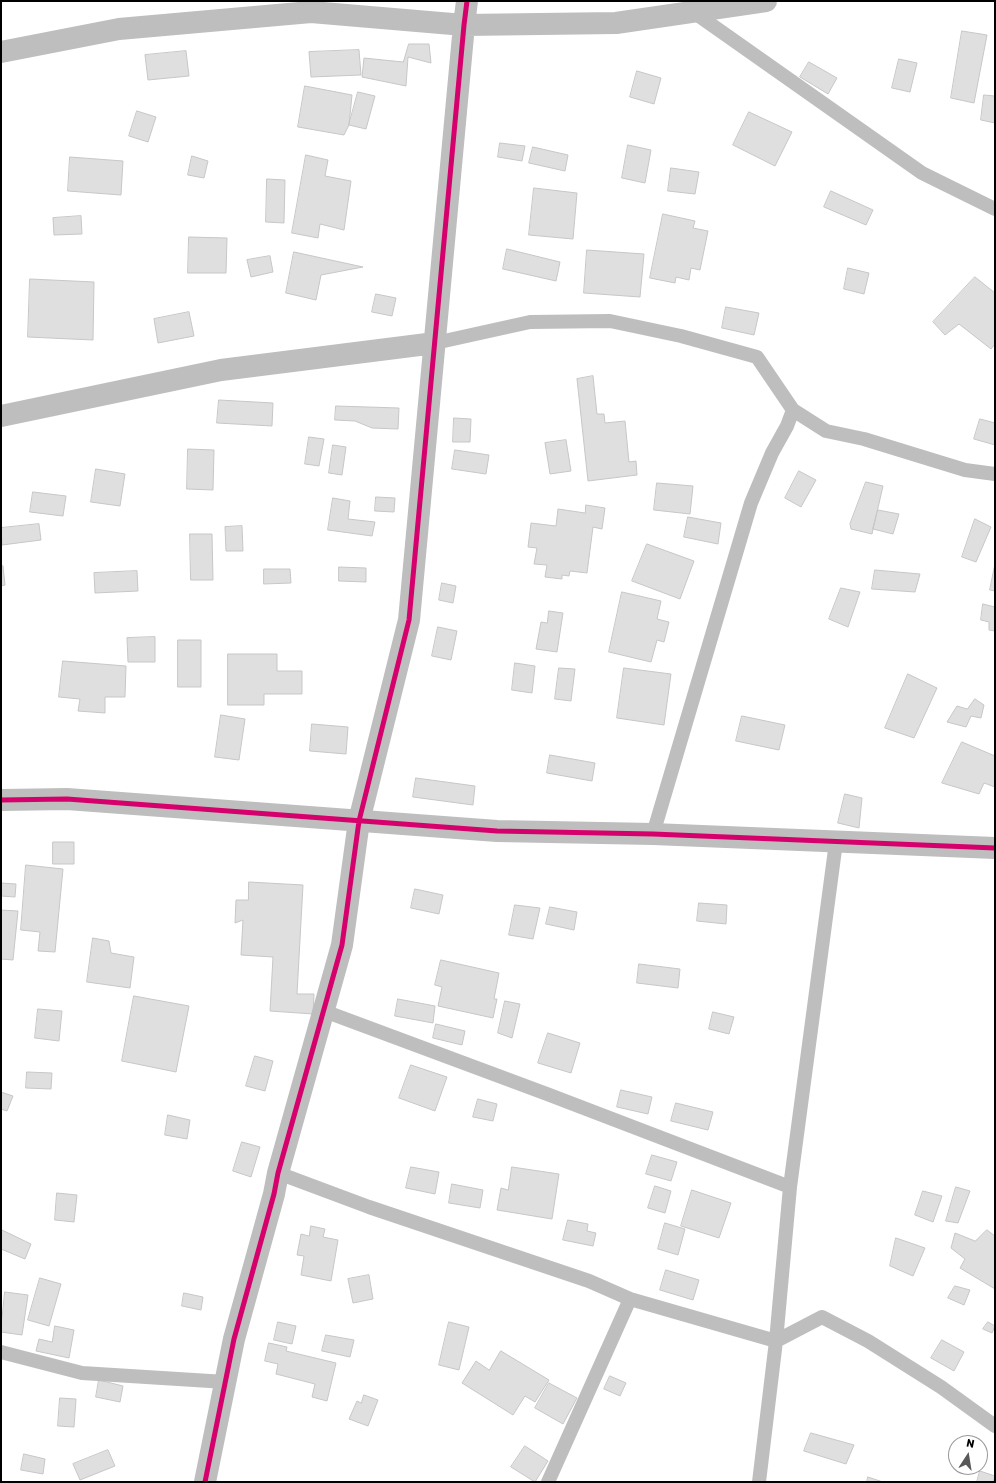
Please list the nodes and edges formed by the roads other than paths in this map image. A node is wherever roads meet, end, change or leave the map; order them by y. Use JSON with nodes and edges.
{"nodes":[{"id":1,"x":468,"y":1,"type":"edge"},
{"id":2,"x":766,"y":1,"type":"edge"},
{"id":3,"x":692,"y":11,"type":"junction"},
{"id":4,"x":464,"y":25,"type":"junction"},
{"id":5,"x":1,"y":52,"type":"edge"},
{"id":6,"x":995,"y":209,"type":"edge"},
{"id":7,"x":434,"y":343,"type":"junction"},
{"id":8,"x":793,"y":410,"type":"junction"},
{"id":9,"x":1,"y":416,"type":"edge"},
{"id":10,"x":995,"y":474,"type":"edge"},
{"id":11,"x":1,"y":800,"type":"edge"},
{"id":12,"x":359,"y":821,"type":"junction"},
{"id":13,"x":653,"y":834,"type":"junction"},
{"id":14,"x":836,"y":842,"type":"junction"},
{"id":15,"x":995,"y":848,"type":"edge"},
{"id":16,"x":324,"y":1011,"type":"junction"},
{"id":17,"x":278,"y":1173,"type":"junction"},
{"id":18,"x":790,"y":1187,"type":"junction"},
{"id":19,"x":630,"y":1299,"type":"junction"},
{"id":20,"x":776,"y":1341,"type":"junction"},
{"id":21,"x":1,"y":1352,"type":"edge"},
{"id":22,"x":226,"y":1382,"type":"junction"},
{"id":23,"x":995,"y":1426,"type":"edge"},
{"id":24,"x":205,"y":1482,"type":"edge"},
{"id":25,"x":548,"y":1482,"type":"edge"},
{"id":26,"x":759,"y":1482,"type":"edge"}],
"edges":[{"from":1,"to":4,"type":"street"},
{"from":2,"to":3,"type":"street"},
{"from":3,"to":4,"type":"street"},
{"from":3,"to":6,"type":"lane"},
{"from":4,"to":5,"type":"street"},
{"from":4,"to":7,"type":"street"},
{"from":7,"to":8,"type":"lane"},
{"from":7,"to":9,"type":"street"},
{"from":7,"to":12,"type":"street"},
{"from":8,"to":10,"type":"lane"},
{"from":8,"to":13,"type":"lane"},
{"from":11,"to":12,"type":"street"},
{"from":12,"to":13,"type":"street"},
{"from":12,"to":16,"type":"street"},
{"from":13,"to":14,"type":"street"},
{"from":14,"to":15,"type":"street"},
{"from":14,"to":18,"type":"lane"},
{"from":16,"to":17,"type":"street"},
{"from":16,"to":18,"type":"lane"},
{"from":17,"to":19,"type":"lane"},
{"from":17,"to":22,"type":"street"},
{"from":18,"to":20,"type":"lane"},
{"from":19,"to":20,"type":"lane"},
{"from":19,"to":25,"type":"lane"},
{"from":20,"to":23,"type":"lane"},
{"from":20,"to":26,"type":"lane"},
{"from":21,"to":22,"type":"lane"},
{"from":22,"to":24,"type":"street"}]}
